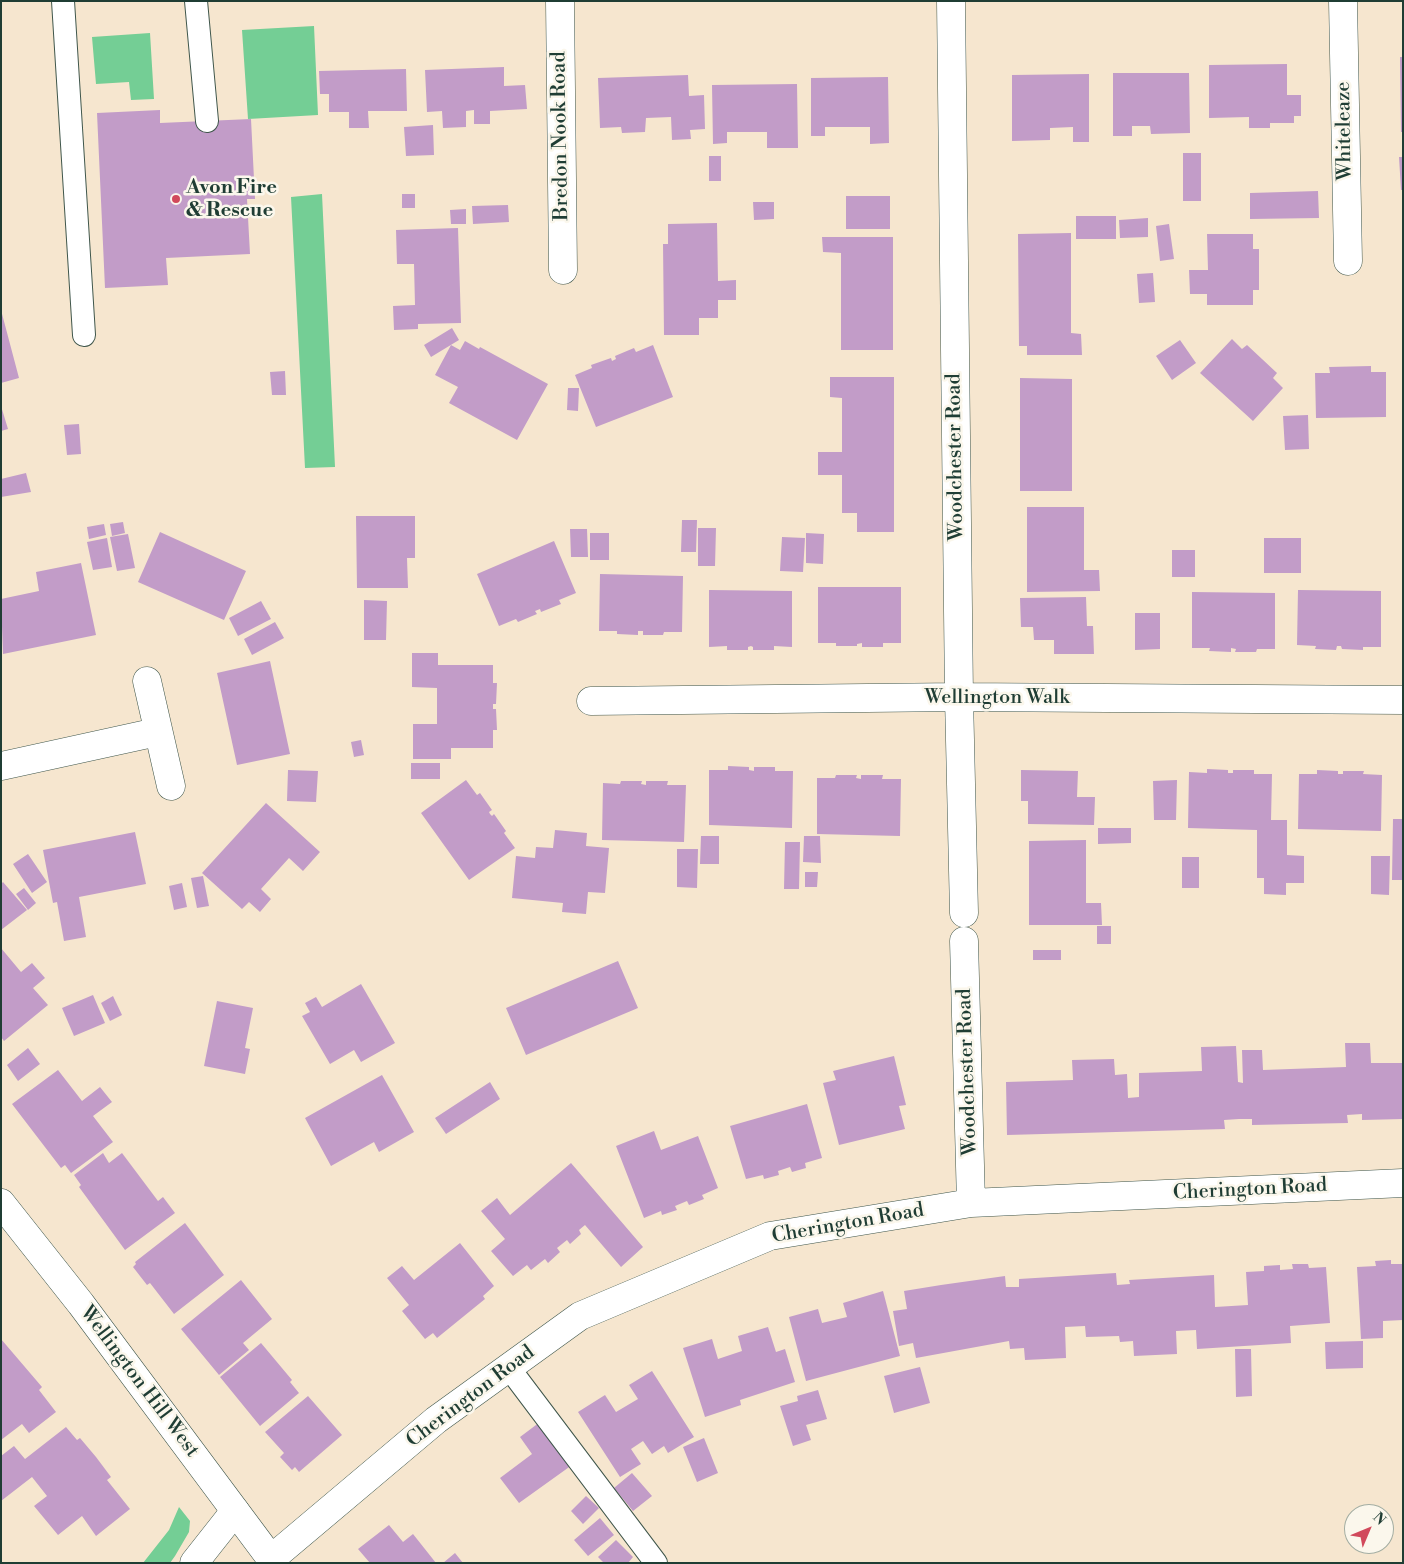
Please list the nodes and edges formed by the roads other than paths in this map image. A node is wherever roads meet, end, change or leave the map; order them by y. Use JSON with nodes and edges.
{"nodes":[{"id":1,"x":63,"y":1,"type":"edge"},
{"id":2,"x":196,"y":1,"type":"edge"},
{"id":3,"x":560,"y":1,"type":"edge"},
{"id":4,"x":952,"y":1,"type":"edge"},
{"id":5,"x":1343,"y":1,"type":"edge"},
{"id":6,"x":206,"y":121,"type":"dead end"},
{"id":7,"x":1348,"y":261,"type":"dead end"},
{"id":8,"x":563,"y":270,"type":"dead end"},
{"id":9,"x":84,"y":335,"type":"dead end"},
{"id":10,"x":147,"y":681,"type":"dead end"},
{"id":11,"x":959,"y":697,"type":"junction"},
{"id":12,"x":1403,"y":700,"type":"edge"},
{"id":13,"x":591,"y":702,"type":"dead end"},
{"id":14,"x":157,"y":732,"type":"junction"},
{"id":15,"x":1,"y":766,"type":"edge"},
{"id":16,"x":171,"y":786,"type":"dead end"},
{"id":17,"x":964,"y":913,"type":"dead end"},
{"id":18,"x":964,"y":941,"type":"dead end"},
{"id":19,"x":1403,"y":1183,"type":"edge"},
{"id":20,"x":1,"y":1203,"type":"edge"},
{"id":21,"x":972,"y":1203,"type":"junction"},
{"id":22,"x":509,"y":1368,"type":"junction"},
{"id":23,"x":234,"y":1511,"type":"junction"},
{"id":24,"x":273,"y":1561,"type":"edge"},
{"id":25,"x":194,"y":1563,"type":"edge"},
{"id":26,"x":656,"y":1563,"type":"edge"}],
"edges":[{"from":1,"to":9,"type":"lane"},
{"from":2,"to":6,"type":"lane"},
{"from":3,"to":8,"type":"street","name":"Bredon Nook Road"},
{"from":4,"to":11,"type":"street","name":"Woodchester Road"},
{"from":5,"to":7,"type":"street","name":"Whiteleaze"},
{"from":10,"to":14,"type":"street"},
{"from":11,"to":12,"type":"street","name":"Wellington Walk"},
{"from":11,"to":13,"type":"street","name":"Wellington Walk"},
{"from":11,"to":17,"type":"street","name":"Woodchester Road"},
{"from":14,"to":15,"type":"street"},
{"from":14,"to":16,"type":"street"},
{"from":18,"to":21,"type":"street","name":"Woodchester Road"},
{"from":19,"to":21,"type":"street","name":"Cherington Road"},
{"from":20,"to":23,"type":"street","name":"Wellington Hill West"},
{"from":21,"to":22,"type":"street","name":"Cherington Road"},
{"from":22,"to":24,"type":"street","name":"Cherington Road"},
{"from":22,"to":26,"type":"lane"},
{"from":23,"to":24,"type":"street","name":"Wellington Hill West"},
{"from":23,"to":25,"type":"street"}]}
